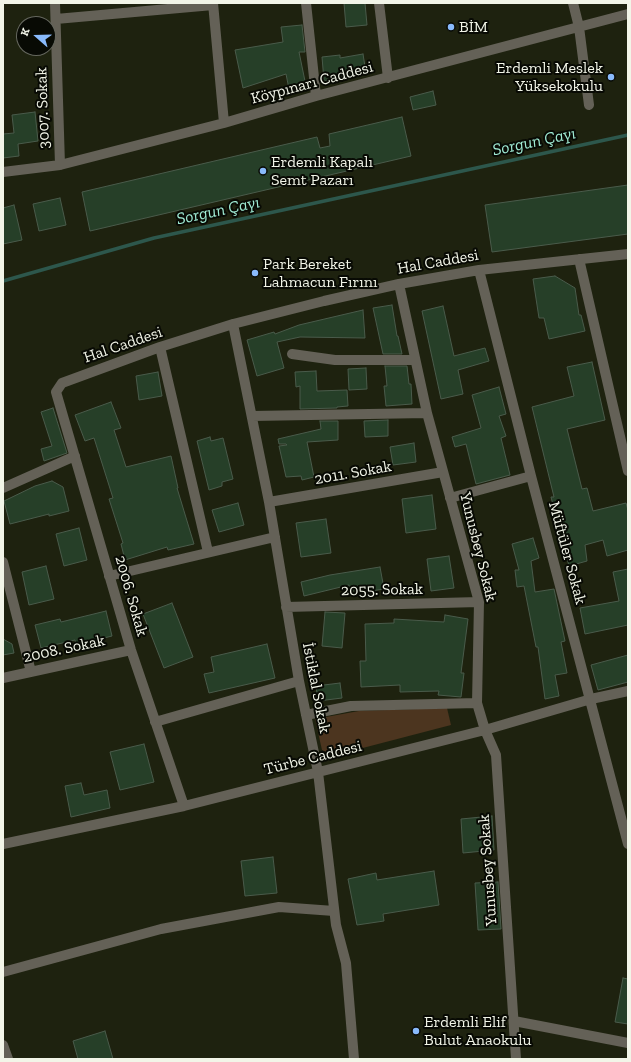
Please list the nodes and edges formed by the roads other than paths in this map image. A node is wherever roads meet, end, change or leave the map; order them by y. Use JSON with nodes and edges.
{"nodes":[{"id":1,"x":55,"y":3,"type":"edge"},
{"id":2,"x":306,"y":3,"type":"edge"},
{"id":3,"x":379,"y":3,"type":"edge"},
{"id":4,"x":573,"y":3,"type":"edge"},
{"id":5,"x":213,"y":4,"type":"edge"},
{"id":6,"x":628,"y":14,"type":"edge"},
{"id":7,"x":56,"y":16,"type":"edge"},
{"id":8,"x":56,"y":18,"type":"joint"},
{"id":9,"x":579,"y":27,"type":"junction"},
{"id":10,"x":388,"y":78,"type":"junction"},
{"id":11,"x":316,"y":96,"type":"junction"},
{"id":12,"x":589,"y":105,"type":"dead end"},
{"id":13,"x":224,"y":123,"type":"junction"},
{"id":14,"x":60,"y":165,"type":"junction"},
{"id":15,"x":3,"y":172,"type":"edge"},
{"id":16,"x":628,"y":254,"type":"edge"},
{"id":17,"x":579,"y":259,"type":"junction"},
{"id":18,"x":479,"y":270,"type":"junction"},
{"id":19,"x":399,"y":284,"type":"junction"},
{"id":20,"x":233,"y":324,"type":"junction"},
{"id":21,"x":160,"y":347,"type":"junction"},
{"id":22,"x":292,"y":354,"type":"dead end"},
{"id":23,"x":415,"y":360,"type":"junction"},
{"id":24,"x":56,"y":392,"type":"joint"},
{"id":25,"x":427,"y":414,"type":"junction"},
{"id":26,"x":252,"y":416,"type":"junction"},
{"id":27,"x":75,"y":456,"type":"junction"},
{"id":28,"x":628,"y":471,"type":"edge"},
{"id":29,"x":443,"y":472,"type":"junction"},
{"id":30,"x":531,"y":476,"type":"junction"},
{"id":31,"x":3,"y":488,"type":"edge"},
{"id":32,"x":450,"y":498,"type":"junction"},
{"id":33,"x":269,"y":502,"type":"junction"},
{"id":34,"x":274,"y":537,"type":"junction"},
{"id":35,"x":208,"y":552,"type":"junction"},
{"id":36,"x":3,"y":562,"type":"edge"},
{"id":37,"x":109,"y":576,"type":"junction"},
{"id":38,"x":479,"y":602,"type":"junction"},
{"id":39,"x":286,"y":607,"type":"junction"},
{"id":40,"x":131,"y":650,"type":"junction"},
{"id":41,"x":30,"y":672,"type":"junction"},
{"id":42,"x":3,"y":678,"type":"edge"},
{"id":43,"x":299,"y":681,"type":"junction"},
{"id":44,"x":628,"y":691,"type":"edge"},
{"id":45,"x":591,"y":699,"type":"junction"},
{"id":46,"x":477,"y":703,"type":"junction"},
{"id":47,"x":306,"y":714,"type":"junction"},
{"id":48,"x":155,"y":722,"type":"junction"},
{"id":49,"x":484,"y":730,"type":"junction"},
{"id":50,"x":318,"y":772,"type":"junction"},
{"id":51,"x":184,"y":806,"type":"junction"},
{"id":52,"x":3,"y":844,"type":"edge"},
{"id":53,"x":628,"y":844,"type":"edge"},
{"id":54,"x":334,"y":911,"type":"junction"},
{"id":55,"x":3,"y":972,"type":"edge"},
{"id":56,"x":514,"y":1021,"type":"junction"},
{"id":57,"x":628,"y":1043,"type":"edge"},
{"id":58,"x":3,"y":1045,"type":"edge"},
{"id":59,"x":8,"y":1059,"type":"edge"},
{"id":60,"x":354,"y":1059,"type":"edge"},
{"id":61,"x":516,"y":1059,"type":"edge"}],
"edges":[{"from":1,"to":7,"type":"street","name":"3007. Sokak"},
{"from":2,"to":11,"type":"street"},
{"from":3,"to":10,"type":"street"},
{"from":4,"to":9,"type":"street"},
{"from":5,"to":8,"type":"street"},
{"from":5,"to":13,"type":"street"},
{"from":6,"to":9,"type":"street","name":"Köypınarı Caddesi"},
{"from":8,"to":14,"type":"street","name":"3007. Sokak"},
{"from":9,"to":10,"type":"street","name":"Köypınarı Caddesi"},
{"from":9,"to":12,"type":"street"},
{"from":10,"to":11,"type":"street","name":"Köypınarı Caddesi"},
{"from":11,"to":13,"type":"street","name":"Köypınarı Caddesi"},
{"from":13,"to":14,"type":"street","name":"Köypınarı Caddesi"},
{"from":14,"to":15,"type":"street","name":"Köypınarı Caddesi"},
{"from":16,"to":17,"type":"street","name":"Hal Caddesi"},
{"from":17,"to":18,"type":"street","name":"Hal Caddesi"},
{"from":17,"to":28,"type":"street"},
{"from":18,"to":19,"type":"street","name":"Hal Caddesi"},
{"from":18,"to":30,"type":"street","name":"Müftüler Sokak"},
{"from":19,"to":20,"type":"street","name":"Hal Caddesi"},
{"from":19,"to":23,"type":"street","name":"Yunusbey Sokak"},
{"from":20,"to":21,"type":"street","name":"Hal Caddesi"},
{"from":20,"to":26,"type":"street","name":"İstiklal Sokak"},
{"from":21,"to":24,"type":"street","name":"Hal Caddesi"},
{"from":21,"to":35,"type":"street"},
{"from":22,"to":23,"type":"street"},
{"from":23,"to":25,"type":"street","name":"Yunusbey Sokak"},
{"from":24,"to":27,"type":"street","name":"2006. Sokak"},
{"from":25,"to":26,"type":"street"},
{"from":25,"to":29,"type":"street","name":"Yunusbey Sokak"},
{"from":26,"to":33,"type":"street","name":"İstiklal Sokak"},
{"from":27,"to":31,"type":"street"},
{"from":27,"to":37,"type":"street","name":"2006. Sokak"},
{"from":29,"to":32,"type":"street","name":"Yunusbey Sokak"},
{"from":29,"to":33,"type":"street","name":"2011. Sokak"},
{"from":30,"to":32,"type":"street"},
{"from":30,"to":45,"type":"street","name":"Müftüler Sokak"},
{"from":32,"to":38,"type":"street","name":"Yunusbey Sokak"},
{"from":33,"to":34,"type":"street","name":"İstiklal Sokak"},
{"from":34,"to":35,"type":"street"},
{"from":34,"to":39,"type":"street","name":"İstiklal Sokak"},
{"from":35,"to":37,"type":"street"},
{"from":36,"to":41,"type":"street"},
{"from":37,"to":40,"type":"street","name":"2006. Sokak"},
{"from":38,"to":39,"type":"street","name":"2055. Sokak"},
{"from":38,"to":46,"type":"street","name":"Yunusbey Sokak"},
{"from":39,"to":43,"type":"street","name":"İstiklal Sokak"},
{"from":40,"to":41,"type":"street","name":"2008. Sokak"},
{"from":40,"to":48,"type":"street","name":"2006. Sokak"},
{"from":41,"to":42,"type":"street","name":"2008. Sokak"},
{"from":43,"to":47,"type":"street","name":"İstiklal Sokak"},
{"from":43,"to":48,"type":"street"},
{"from":44,"to":45,"type":"street","name":"Türbe Caddesi"},
{"from":45,"to":49,"type":"street","name":"Türbe Caddesi"},
{"from":45,"to":53,"type":"street","name":"Müftüler Sokak"},
{"from":46,"to":47,"type":"street"},
{"from":46,"to":49,"type":"street","name":"Yunusbey Sokak"},
{"from":47,"to":50,"type":"street","name":"İstiklal Sokak"},
{"from":48,"to":51,"type":"street","name":"2006. Sokak"},
{"from":49,"to":50,"type":"street","name":"Türbe Caddesi"},
{"from":49,"to":56,"type":"street","name":"Yunusbey Sokak"},
{"from":50,"to":51,"type":"street","name":"Türbe Caddesi"},
{"from":50,"to":54,"type":"street","name":"İstiklal Sokak"},
{"from":51,"to":52,"type":"street","name":"Türbe Caddesi"},
{"from":54,"to":55,"type":"street"},
{"from":54,"to":60,"type":"street","name":"İstiklal Sokak"},
{"from":56,"to":57,"type":"street"},
{"from":56,"to":61,"type":"street","name":"Yunusbey Sokak"},
{"from":58,"to":59,"type":"street"}]}
